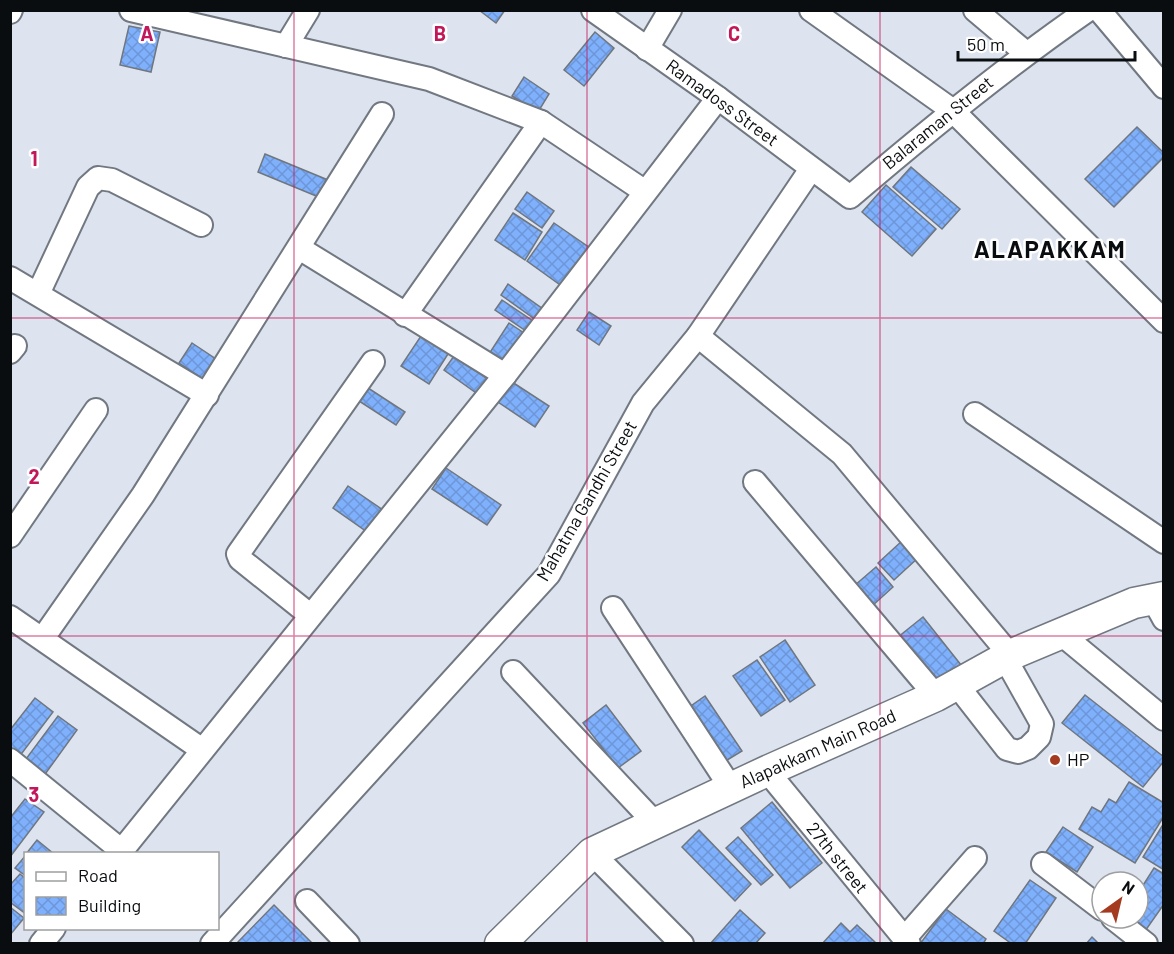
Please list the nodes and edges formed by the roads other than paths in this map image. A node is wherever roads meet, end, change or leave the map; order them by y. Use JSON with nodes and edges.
{"nodes":[{"id":1,"x":131,"y":10,"type":"edge"},
{"id":2,"x":308,"y":10,"type":"edge"},
{"id":3,"x":593,"y":10,"type":"edge"},
{"id":4,"x":670,"y":10,"type":"edge"},
{"id":5,"x":811,"y":10,"type":"edge"},
{"id":6,"x":975,"y":10,"type":"edge"},
{"id":7,"x":1088,"y":10,"type":"edge"},
{"id":8,"x":1099,"y":10,"type":"edge"},
{"id":9,"x":160,"y":14,"type":"edge"},
{"id":10,"x":286,"y":46,"type":"junction"},
{"id":11,"x":647,"y":49,"type":"junction"},
{"id":12,"x":1026,"y":53,"type":"junction"},
{"id":13,"x":1164,"y":87,"type":"edge"},
{"id":14,"x":718,"y":98,"type":"junction"},
{"id":15,"x":952,"y":110,"type":"junction"},
{"id":16,"x":382,"y":114,"type":"dead end"},
{"id":17,"x":541,"y":122,"type":"junction"},
{"id":18,"x":811,"y":169,"type":"junction"},
{"id":19,"x":644,"y":191,"type":"junction"},
{"id":20,"x":850,"y":197,"type":"joint"},
{"id":21,"x":201,"y":225,"type":"dead end"},
{"id":22,"x":299,"y":248,"type":"junction"},
{"id":23,"x":10,"y":278,"type":"edge"},
{"id":24,"x":38,"y":294,"type":"junction"},
{"id":25,"x":405,"y":315,"type":"junction"},
{"id":26,"x":1164,"y":321,"type":"edge"},
{"id":27,"x":698,"y":336,"type":"junction"},
{"id":28,"x":373,"y":362,"type":"dead end"},
{"id":29,"x":505,"y":375,"type":"junction"},
{"id":30,"x":207,"y":395,"type":"junction"},
{"id":31,"x":96,"y":410,"type":"dead end"},
{"id":32,"x":975,"y":414,"type":"dead end"},
{"id":33,"x":755,"y":482,"type":"dead end"},
{"id":34,"x":10,"y":536,"type":"edge"},
{"id":35,"x":1164,"y":542,"type":"edge"},
{"id":36,"x":1160,"y":605,"type":"edge"},
{"id":37,"x":613,"y":608,"type":"dead end"},
{"id":38,"x":310,"y":615,"type":"junction"},
{"id":39,"x":10,"y":617,"type":"edge"},
{"id":40,"x":1060,"y":633,"type":"junction"},
{"id":41,"x":43,"y":638,"type":"junction"},
{"id":42,"x":1007,"y":656,"type":"junction"},
{"id":43,"x":513,"y":672,"type":"dead end"},
{"id":44,"x":947,"y":690,"type":"junction"},
{"id":45,"x":1164,"y":718,"type":"edge"},
{"id":46,"x":201,"y":749,"type":"junction"},
{"id":47,"x":10,"y":760,"type":"edge"},
{"id":48,"x":767,"y":771,"type":"junction"},
{"id":49,"x":731,"y":788,"type":"junction"},
{"id":50,"x":655,"y":823,"type":"junction"},
{"id":51,"x":120,"y":852,"type":"edge"},
{"id":52,"x":592,"y":853,"type":"junction"},
{"id":53,"x":975,"y":858,"type":"dead end"},
{"id":54,"x":1043,"y":864,"type":"dead end"},
{"id":55,"x":1090,"y":900,"type":"edge"},
{"id":56,"x":307,"y":901,"type":"dead end"},
{"id":57,"x":52,"y":930,"type":"edge"},
{"id":58,"x":1128,"y":930,"type":"edge"},
{"id":59,"x":907,"y":941,"type":"edge"},
{"id":60,"x":41,"y":944,"type":"edge"},
{"id":61,"x":212,"y":944,"type":"edge"},
{"id":62,"x":348,"y":944,"type":"edge"},
{"id":63,"x":501,"y":944,"type":"edge"},
{"id":64,"x":682,"y":944,"type":"edge"},
{"id":65,"x":1146,"y":944,"type":"edge"}],
"edges":[{"from":1,"to":9,"type":"street"},
{"from":2,"to":10,"type":"street"},
{"from":3,"to":11,"type":"street","name":"Ramadoss Street"},
{"from":4,"to":11,"type":"street"},
{"from":5,"to":15,"type":"street"},
{"from":6,"to":12,"type":"street"},
{"from":7,"to":12,"type":"street","name":"Balaraman Street"},
{"from":8,"to":13,"type":"street"},
{"from":9,"to":10,"type":"street"},
{"from":10,"to":17,"type":"street"},
{"from":11,"to":14,"type":"street","name":"Ramadoss Street"},
{"from":12,"to":15,"type":"street","name":"Balaraman Street"},
{"from":14,"to":18,"type":"street","name":"Ramadoss Street"},
{"from":14,"to":19,"type":"street"},
{"from":15,"to":20,"type":"street","name":"Balaraman Street"},
{"from":15,"to":26,"type":"street"},
{"from":16,"to":22,"type":"street"},
{"from":17,"to":19,"type":"street"},
{"from":17,"to":25,"type":"street"},
{"from":18,"to":20,"type":"street","name":"Ramadoss Street"},
{"from":18,"to":27,"type":"street","name":"Mahatma Gandhi Street"},
{"from":19,"to":29,"type":"street"},
{"from":21,"to":24,"type":"street"},
{"from":22,"to":25,"type":"street"},
{"from":22,"to":30,"type":"street"},
{"from":23,"to":24,"type":"street"},
{"from":24,"to":30,"type":"street"},
{"from":25,"to":29,"type":"street"},
{"from":27,"to":42,"type":"street"},
{"from":27,"to":61,"type":"street","name":"Mahatma Gandhi Street"},
{"from":28,"to":38,"type":"street"},
{"from":29,"to":38,"type":"street"},
{"from":30,"to":41,"type":"street"},
{"from":31,"to":34,"type":"street"},
{"from":32,"to":35,"type":"street"},
{"from":33,"to":44,"type":"street"},
{"from":36,"to":40,"type":"main road","name":"Alapakkam Main Road"},
{"from":37,"to":49,"type":"street"},
{"from":38,"to":46,"type":"street"},
{"from":39,"to":41,"type":"street"},
{"from":40,"to":42,"type":"main road","name":"Alapakkam Main Road"},
{"from":40,"to":45,"type":"street"},
{"from":41,"to":46,"type":"street"},
{"from":42,"to":44,"type":"main road","name":"Alapakkam Main Road"},
{"from":42,"to":44,"type":"street"},
{"from":43,"to":50,"type":"street"},
{"from":44,"to":48,"type":"main road","name":"Alapakkam Main Road"},
{"from":46,"to":51,"type":"street"},
{"from":47,"to":51,"type":"street"},
{"from":48,"to":49,"type":"main road","name":"Alapakkam Main Road"},
{"from":48,"to":59,"type":"street","name":"27th street"},
{"from":49,"to":50,"type":"main road","name":"Alapakkam Main Road"},
{"from":50,"to":52,"type":"main road","name":"Alapakkam Main Road"},
{"from":52,"to":63,"type":"main road","name":"Alapakkam Main Road"},
{"from":52,"to":64,"type":"street"},
{"from":53,"to":59,"type":"street"},
{"from":54,"to":55,"type":"street"},
{"from":56,"to":62,"type":"street"},
{"from":57,"to":60,"type":"street"},
{"from":58,"to":65,"type":"street"}]}
